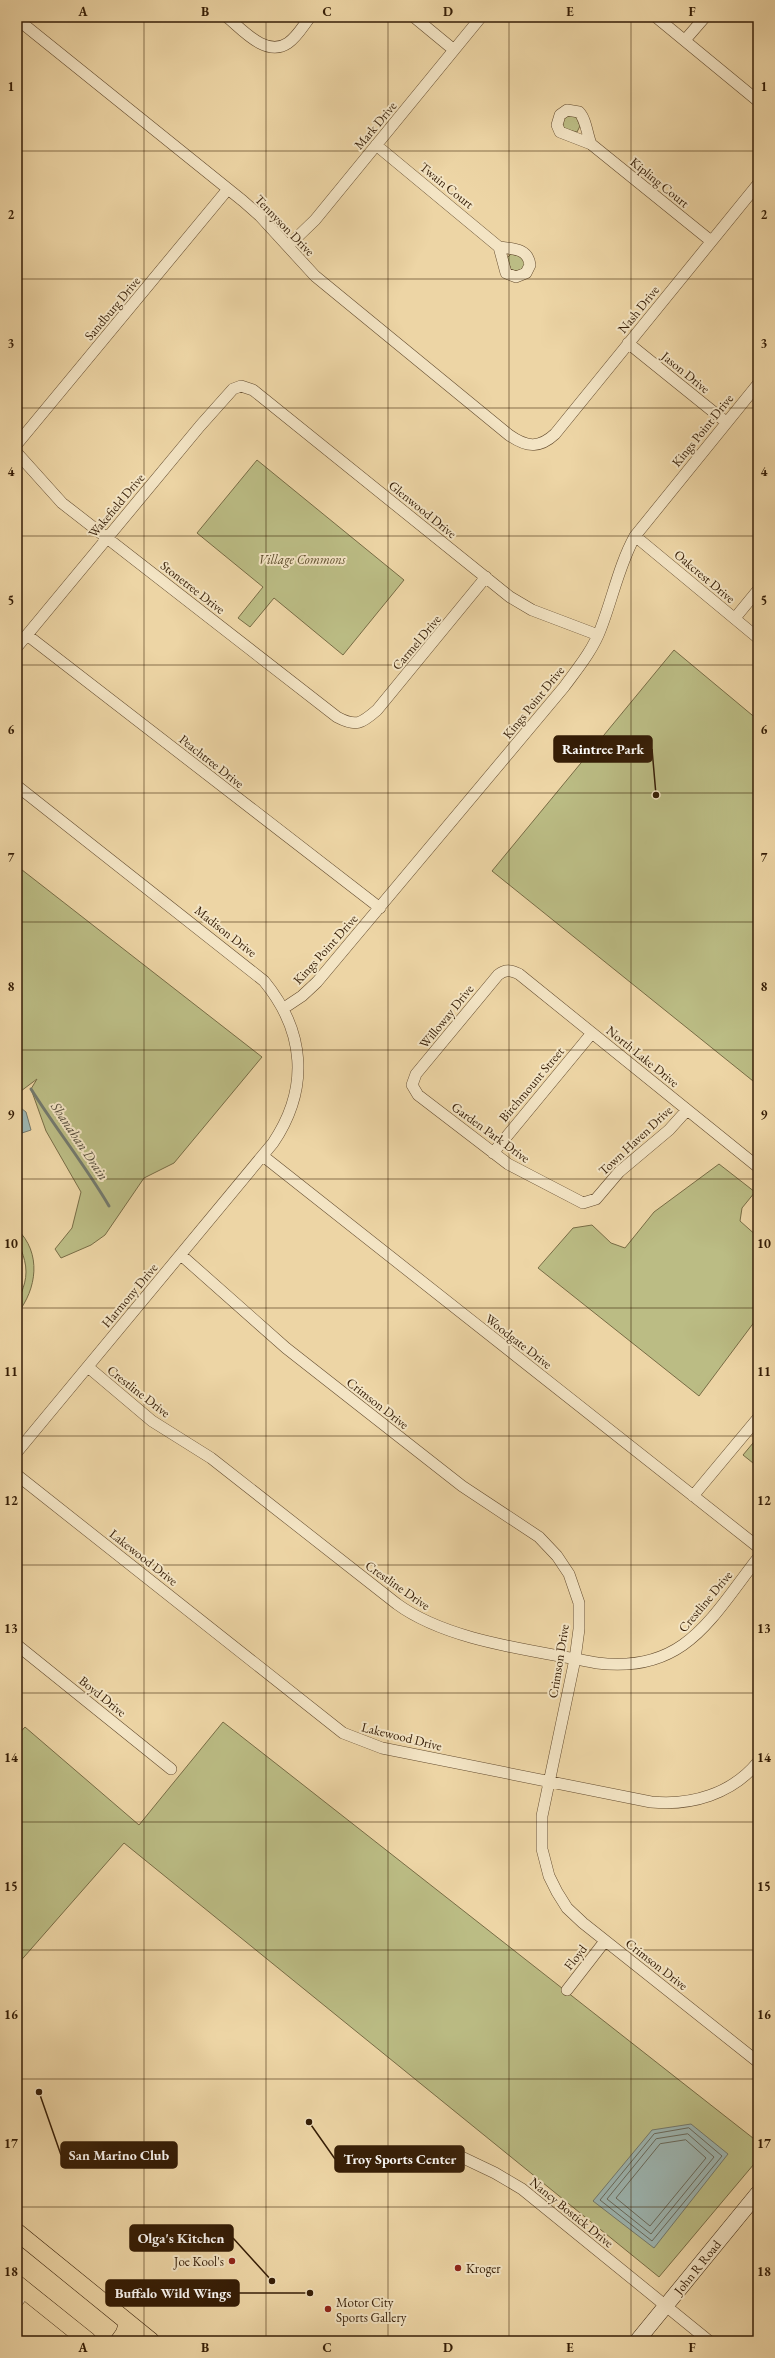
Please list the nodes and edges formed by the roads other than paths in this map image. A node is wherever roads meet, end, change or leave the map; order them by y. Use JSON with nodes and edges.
{"nodes":[{"id":1,"x":227,"y":17,"type":"edge"},
{"id":2,"x":310,"y":17,"type":"edge"},
{"id":3,"x":414,"y":17,"type":"edge"},
{"id":4,"x":481,"y":17,"type":"edge"},
{"id":5,"x":656,"y":17,"type":"edge"},
{"id":6,"x":705,"y":17,"type":"edge"},
{"id":7,"x":17,"y":19,"type":"edge"},
{"id":8,"x":685,"y":40,"type":"junction"},
{"id":9,"x":454,"y":50,"type":"junction"},
{"id":10,"x":758,"y":101,"type":"edge"},
{"id":11,"x":591,"y":144,"type":"dead end"},
{"id":12,"x":376,"y":145,"type":"junction"},
{"id":13,"x":758,"y":184,"type":"edge"},
{"id":14,"x":228,"y":189,"type":"junction"},
{"id":15,"x":711,"y":241,"type":"junction"},
{"id":16,"x":288,"y":246,"type":"junction"},
{"id":17,"x":499,"y":247,"type":"dead end"},
{"id":18,"x":628,"y":342,"type":"junction"},
{"id":19,"x":758,"y":384,"type":"edge"},
{"id":20,"x":241,"y":386,"type":"joint"},
{"id":21,"x":726,"y":422,"type":"junction"},
{"id":22,"x":17,"y":444,"type":"edge"},
{"id":23,"x":535,"y":446,"type":"joint"},
{"id":24,"x":17,"y":453,"type":"edge"},
{"id":25,"x":635,"y":536,"type":"junction"},
{"id":26,"x":107,"y":538,"type":"junction"},
{"id":27,"x":486,"y":578,"type":"junction"},
{"id":28,"x":758,"y":590,"type":"edge"},
{"id":29,"x":735,"y":618,"type":"junction"},
{"id":30,"x":27,"y":635,"type":"junction"},
{"id":31,"x":598,"y":635,"type":"junction"},
{"id":32,"x":758,"y":638,"type":"edge"},
{"id":33,"x":17,"y":647,"type":"edge"},
{"id":34,"x":365,"y":722,"type":"joint"},
{"id":35,"x":17,"y":786,"type":"edge"},
{"id":36,"x":380,"y":908,"type":"junction"},
{"id":37,"x":508,"y":970,"type":"joint"},
{"id":38,"x":284,"y":1008,"type":"junction"},
{"id":39,"x":592,"y":1033,"type":"junction"},
{"id":40,"x":412,"y":1085,"type":"joint"},
{"id":41,"x":687,"y":1110,"type":"junction"},
{"id":42,"x":493,"y":1153,"type":"junction"},
{"id":43,"x":262,"y":1156,"type":"junction"},
{"id":44,"x":758,"y":1167,"type":"edge"},
{"id":45,"x":583,"y":1203,"type":"joint"},
{"id":46,"x":181,"y":1255,"type":"junction"},
{"id":47,"x":88,"y":1368,"type":"junction"},
{"id":48,"x":758,"y":1418,"type":"edge"},
{"id":49,"x":17,"y":1452,"type":"edge"},
{"id":50,"x":17,"y":1475,"type":"edge"},
{"id":51,"x":693,"y":1496,"type":"junction"},
{"id":52,"x":758,"y":1547,"type":"edge"},
{"id":53,"x":758,"y":1558,"type":"edge"},
{"id":54,"x":17,"y":1645,"type":"edge"},
{"id":55,"x":575,"y":1659,"type":"junction"},
{"id":56,"x":758,"y":1762,"type":"edge"},
{"id":57,"x":171,"y":1769,"type":"dead end"},
{"id":58,"x":549,"y":1782,"type":"junction"},
{"id":59,"x":605,"y":1941,"type":"junction"},
{"id":60,"x":567,"y":1990,"type":"dead end"},
{"id":61,"x":758,"y":2062,"type":"edge"},
{"id":62,"x":453,"y":2153,"type":"dead end"},
{"id":63,"x":758,"y":2193,"type":"edge"},
{"id":64,"x":17,"y":2232,"type":"edge"},
{"id":65,"x":20,"y":2292,"type":"edge"},
{"id":66,"x":666,"y":2305,"type":"junction"},
{"id":67,"x":128,"y":2323,"type":"junction"},
{"id":68,"x":88,"y":2341,"type":"edge"},
{"id":69,"x":119,"y":2341,"type":"edge"},
{"id":70,"x":151,"y":2341,"type":"edge"},
{"id":71,"x":636,"y":2341,"type":"edge"},
{"id":72,"x":710,"y":2341,"type":"edge"}],
"edges":[{"from":1,"to":2,"type":"street"},
{"from":3,"to":9,"type":"street"},
{"from":4,"to":9,"type":"street","name":"Mark Drive"},
{"from":5,"to":8,"type":"street"},
{"from":6,"to":8,"type":"street"},
{"from":7,"to":14,"type":"street","name":"Tennyson Drive"},
{"from":8,"to":10,"type":"street"},
{"from":9,"to":12,"type":"street","name":"Mark Drive"},
{"from":11,"to":15,"type":"street","name":"Kipling Court"},
{"from":12,"to":16,"type":"street","name":"Mark Drive"},
{"from":12,"to":17,"type":"street","name":"Twain Court"},
{"from":13,"to":15,"type":"street","name":"Nash Drive"},
{"from":14,"to":16,"type":"street","name":"Tennyson Drive"},
{"from":14,"to":22,"type":"street","name":"Sandburg Drive"},
{"from":15,"to":18,"type":"street","name":"Nash Drive"},
{"from":16,"to":23,"type":"street","name":"Tennyson Drive"},
{"from":18,"to":21,"type":"street","name":"Jason Drive"},
{"from":18,"to":23,"type":"street","name":"Nash Drive"},
{"from":19,"to":21,"type":"street","name":"Kings Point Drive"},
{"from":20,"to":26,"type":"street","name":"Wakefield Drive"},
{"from":20,"to":27,"type":"street","name":"Glenwood Drive"},
{"from":21,"to":25,"type":"street","name":"Kings Point Drive"},
{"from":24,"to":26,"type":"street","name":"Stonetree Drive"},
{"from":25,"to":29,"type":"street","name":"Oakcrest Drive"},
{"from":25,"to":31,"type":"street","name":"Kings Point Drive"},
{"from":26,"to":30,"type":"street","name":"Wakefield Drive"},
{"from":26,"to":34,"type":"street","name":"Stonetree Drive"},
{"from":27,"to":31,"type":"street","name":"Glenwood Drive"},
{"from":27,"to":34,"type":"street","name":"Carmel Drive"},
{"from":28,"to":29,"type":"street"},
{"from":29,"to":32,"type":"street","name":"Oakcrest Drive"},
{"from":30,"to":33,"type":"street","name":"Wakefield Drive"},
{"from":30,"to":36,"type":"street","name":"Peachtree Drive"},
{"from":31,"to":36,"type":"street","name":"Kings Point Drive"},
{"from":35,"to":38,"type":"street","name":"Madison Drive"},
{"from":36,"to":38,"type":"street","name":"Kings Point Drive"},
{"from":37,"to":39,"type":"street","name":"North Lake Drive"},
{"from":37,"to":40,"type":"street","name":"Willoway Drive"},
{"from":38,"to":43,"type":"street","name":"Madison Drive"},
{"from":39,"to":41,"type":"street","name":"North Lake Drive"},
{"from":39,"to":42,"type":"street","name":"Birchmount Street"},
{"from":40,"to":42,"type":"street","name":"Garden Park Drive"},
{"from":41,"to":44,"type":"street","name":"North Lake Drive"},
{"from":41,"to":45,"type":"street","name":"Town Haven Drive"},
{"from":42,"to":45,"type":"street","name":"Garden Park Drive"},
{"from":43,"to":46,"type":"street","name":"Harmony Drive"},
{"from":43,"to":51,"type":"street","name":"Woodgate Drive"},
{"from":46,"to":47,"type":"street","name":"Harmony Drive"},
{"from":46,"to":55,"type":"street","name":"Crimson Drive"},
{"from":47,"to":49,"type":"street","name":"Harmony Drive"},
{"from":47,"to":55,"type":"street","name":"Crestline Drive"},
{"from":48,"to":51,"type":"street"},
{"from":50,"to":58,"type":"street","name":"Lakewood Drive"},
{"from":51,"to":52,"type":"street","name":"Woodgate Drive"},
{"from":53,"to":55,"type":"street","name":"Crestline Drive"},
{"from":54,"to":57,"type":"street","name":"Boyd Drive"},
{"from":55,"to":58,"type":"street","name":"Crimson Drive"},
{"from":56,"to":58,"type":"street","name":"Lakewood Drive"},
{"from":58,"to":59,"type":"street","name":"Crimson Drive"},
{"from":59,"to":60,"type":"street","name":"Floyd"},
{"from":59,"to":61,"type":"street","name":"Crimson Drive"},
{"from":62,"to":66,"type":"street","name":"Nancy Bostick Drive"},
{"from":63,"to":66,"type":"main road","name":"John R Road"},
{"from":64,"to":67,"type":"main road"},
{"from":65,"to":68,"type":"main road"},
{"from":66,"to":71,"type":"main road","name":"John R Road"},
{"from":66,"to":72,"type":"street","name":"Nancy Bostick Drive"},
{"from":67,"to":69,"type":"main road"},
{"from":67,"to":70,"type":"main road"}]}
